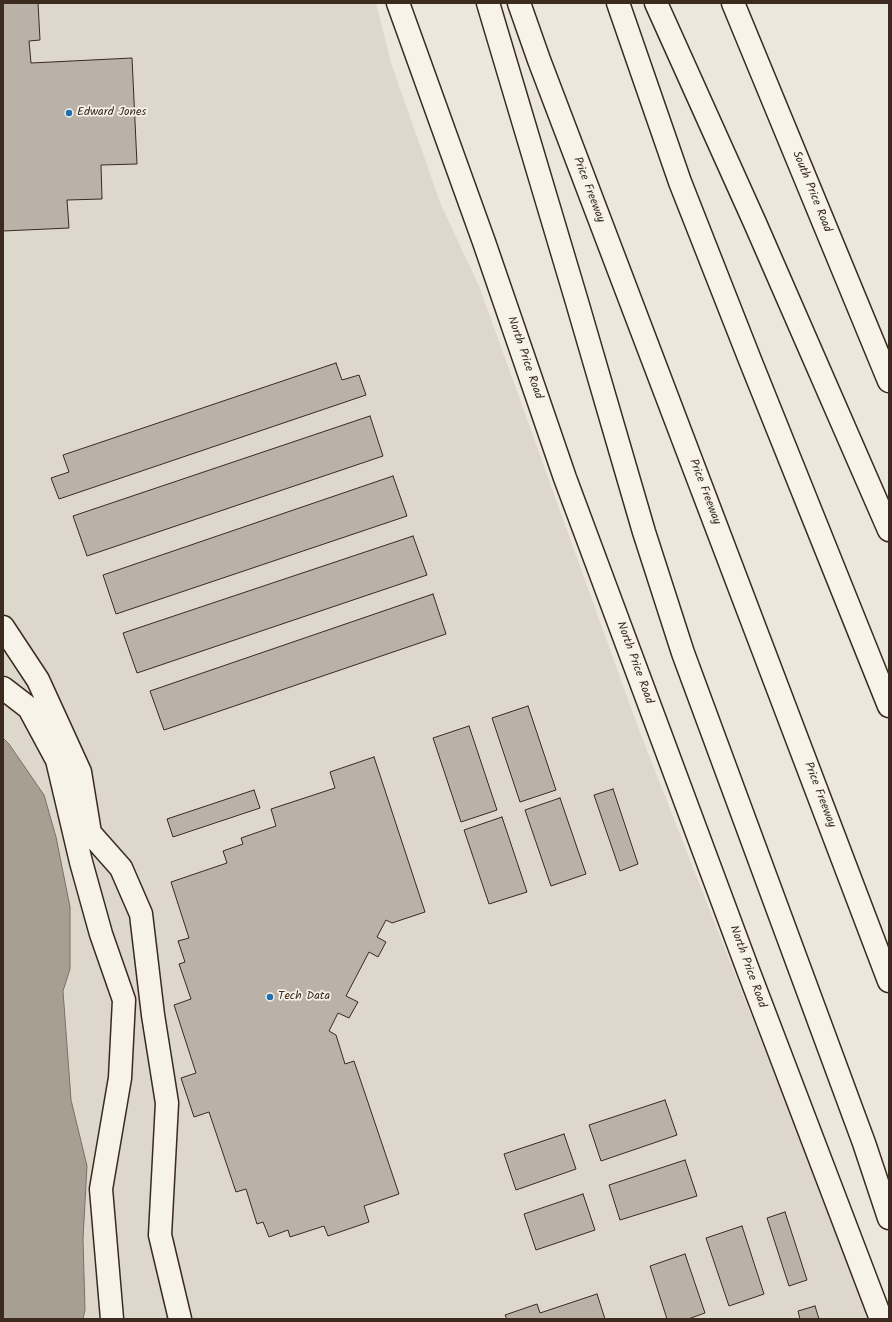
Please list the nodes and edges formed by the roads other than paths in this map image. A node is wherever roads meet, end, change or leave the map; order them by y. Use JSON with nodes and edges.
{"nodes":[{"id":1,"x":398,"y":3,"type":"edge"},
{"id":2,"x":488,"y":3,"type":"edge"},
{"id":3,"x":519,"y":3,"type":"edge"},
{"id":4,"x":618,"y":3,"type":"edge"},
{"id":5,"x":656,"y":3,"type":"edge"},
{"id":6,"x":732,"y":3,"type":"edge"},
{"id":7,"x":889,"y":381,"type":"edge"},
{"id":8,"x":889,"y":530,"type":"edge"},
{"id":9,"x":3,"y":627,"type":"edge"},
{"id":10,"x":3,"y":688,"type":"edge"},
{"id":11,"x":889,"y":706,"type":"edge"},
{"id":12,"x":889,"y":981,"type":"edge"},
{"id":13,"x":889,"y":1218,"type":"edge"},
{"id":14,"x":112,"y":1319,"type":"edge"},
{"id":15,"x":180,"y":1319,"type":"edge"},
{"id":16,"x":881,"y":1319,"type":"edge"}],
"edges":[{"from":1,"to":16,"type":"main road","name":"North Price Road"},
{"from":2,"to":13,"type":"main road"},
{"from":3,"to":12,"type":"main road","name":"Price Freeway"},
{"from":4,"to":11,"type":"main road"},
{"from":5,"to":8,"type":"main road"},
{"from":6,"to":7,"type":"main road","name":"South Price Road"},
{"from":9,"to":15,"type":"main road"},
{"from":10,"to":14,"type":"main road"}]}
